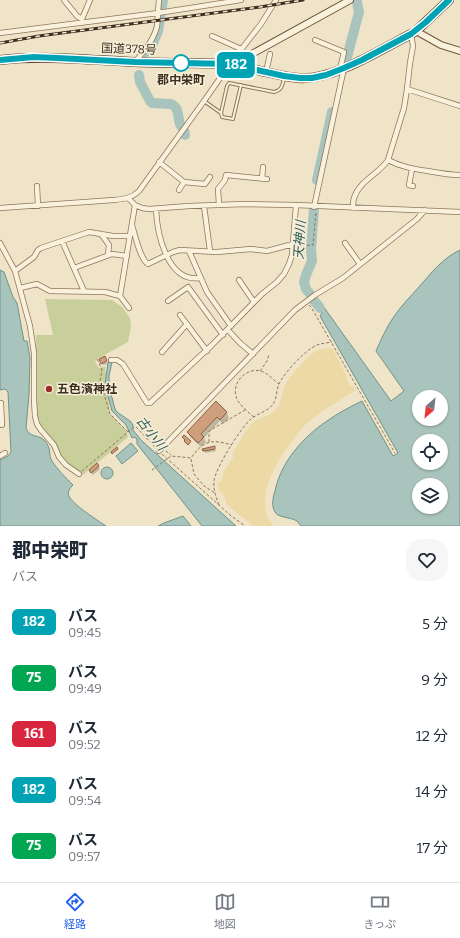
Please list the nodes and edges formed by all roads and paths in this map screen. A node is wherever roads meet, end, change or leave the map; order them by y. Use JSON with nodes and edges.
{"nodes":[{"id":1,"x":64,"y":0,"type":"edge"},
{"id":2,"x":90,"y":0,"type":"edge"},
{"id":3,"x":159,"y":0,"type":"edge"},
{"id":4,"x":241,"y":0,"type":"edge"},
{"id":5,"x":276,"y":0,"type":"edge"},
{"id":6,"x":350,"y":0,"type":"edge"},
{"id":7,"x":449,"y":0,"type":"edge"},
{"id":8,"x":158,"y":13,"type":"junction"},
{"id":9,"x":82,"y":21,"type":"junction"},
{"id":10,"x":414,"y":32,"type":"junction"},
{"id":11,"x":0,"y":33,"type":"edge"},
{"id":12,"x":212,"y":36,"type":"dead end"},
{"id":13,"x":314,"y":40,"type":"dead end"},
{"id":14,"x":242,"y":49,"type":"junction"},
{"id":15,"x":460,"y":51,"type":"edge"},
{"id":16,"x":270,"y":54,"type":"dead end"},
{"id":17,"x":0,"y":60,"type":"edge"},
{"id":18,"x":135,"y":62,"type":"junction"},
{"id":19,"x":230,"y":64,"type":"junction"},
{"id":20,"x":342,"y":69,"type":"junction"},
{"id":21,"x":266,"y":72,"type":"junction"},
{"id":22,"x":284,"y":76,"type":"junction"},
{"id":23,"x":241,"y":85,"type":"junction"},
{"id":24,"x":408,"y":89,"type":"junction"},
{"id":25,"x":204,"y":101,"type":"junction"},
{"id":26,"x":460,"y":106,"type":"edge"},
{"id":27,"x":221,"y":113,"type":"junction"},
{"id":28,"x":388,"y":160,"type":"junction"},
{"id":29,"x":159,"y":162,"type":"junction"},
{"id":30,"x":263,"y":167,"type":"dead end"},
{"id":31,"x":412,"y":168,"type":"junction"},
{"id":32,"x":460,"y":175,"type":"edge"},
{"id":33,"x":210,"y":177,"type":"dead end"},
{"id":34,"x":184,"y":182,"type":"junction"},
{"id":35,"x":37,"y":186,"type":"dead end"},
{"id":36,"x":412,"y":186,"type":"dead end"},
{"id":37,"x":179,"y":190,"type":"dead end"},
{"id":38,"x":128,"y":198,"type":"junction"},
{"id":39,"x":135,"y":205,"type":"junction"},
{"id":40,"x":219,"y":205,"type":"junction"},
{"id":41,"x":296,"y":205,"type":"junction"},
{"id":42,"x":38,"y":206,"type":"junction"},
{"id":43,"x":204,"y":206,"type":"junction"},
{"id":44,"x":315,"y":207,"type":"junction"},
{"id":45,"x":0,"y":208,"type":"edge"},
{"id":46,"x":353,"y":208,"type":"junction"},
{"id":47,"x":156,"y":209,"type":"junction"},
{"id":48,"x":425,"y":210,"type":"junction"},
{"id":49,"x":460,"y":212,"type":"edge"},
{"id":50,"x":132,"y":225,"type":"junction"},
{"id":51,"x":102,"y":234,"type":"junction"},
{"id":52,"x":130,"y":236,"type":"junction"},
{"id":53,"x":62,"y":241,"type":"junction"},
{"id":54,"x":344,"y":242,"type":"dead end"},
{"id":55,"x":0,"y":243,"type":"edge"},
{"id":56,"x":293,"y":245,"type":"junction"},
{"id":57,"x":189,"y":251,"type":"junction"},
{"id":58,"x":210,"y":252,"type":"junction"},
{"id":59,"x":108,"y":255,"type":"junction"},
{"id":60,"x":127,"y":256,"type":"junction"},
{"id":61,"x":166,"y":256,"type":"junction"},
{"id":62,"x":360,"y":264,"type":"junction"},
{"id":63,"x":74,"y":268,"type":"junction"},
{"id":64,"x":15,"y":271,"type":"junction"},
{"id":65,"x":200,"y":278,"type":"junction"},
{"id":66,"x":239,"y":280,"type":"dead end"},
{"id":67,"x":20,"y":288,"type":"junction"},
{"id":68,"x":84,"y":292,"type":"junction"},
{"id":69,"x":120,"y":296,"type":"junction"},
{"id":70,"x":168,"y":301,"type":"dead end"},
{"id":71,"x":254,"y":302,"type":"junction"},
{"id":72,"x":304,"y":302,"type":"junction"},
{"id":73,"x":129,"y":308,"type":"dead end"},
{"id":74,"x":180,"y":315,"type":"dead end"},
{"id":75,"x":187,"y":324,"type":"junction"},
{"id":76,"x":229,"y":328,"type":"junction"},
{"id":77,"x":223,"y":335,"type":"junction"},
{"id":78,"x":332,"y":342,"type":"junction"},
{"id":79,"x":207,"y":351,"type":"junction"},
{"id":80,"x":162,"y":352,"type":"dead end"},
{"id":81,"x":253,"y":354,"type":"junction"},
{"id":82,"x":269,"y":354,"type":"dead end"},
{"id":83,"x":97,"y":359,"type":"dead end"},
{"id":84,"x":111,"y":360,"type":"dead end"},
{"id":85,"x":260,"y":371,"type":"junction"},
{"id":86,"x":279,"y":385,"type":"junction"},
{"id":87,"x":0,"y":403,"type":"edge"},
{"id":88,"x":246,"y":410,"type":"junction"},
{"id":89,"x":254,"y":417,"type":"junction"},
{"id":90,"x":2,"y":425,"type":"dead end"},
{"id":91,"x":128,"y":432,"type":"junction"},
{"id":92,"x":209,"y":442,"type":"junction"},
{"id":93,"x":232,"y":445,"type":"junction"},
{"id":94,"x":159,"y":451,"type":"junction"},
{"id":95,"x":167,"y":452,"type":"dead end"},
{"id":96,"x":6,"y":453,"type":"dead end"},
{"id":97,"x":395,"y":453,"type":"dead end"},
{"id":98,"x":0,"y":456,"type":"edge"},
{"id":99,"x":171,"y":456,"type":"junction"},
{"id":100,"x":190,"y":458,"type":"junction"},
{"id":101,"x":167,"y":459,"type":"junction"},
{"id":102,"x":152,"y":470,"type":"dead end"},
{"id":103,"x":79,"y":474,"type":"joint"},
{"id":104,"x":215,"y":493,"type":"junction"},
{"id":105,"x":219,"y":505,"type":"junction"},
{"id":106,"x":244,"y":526,"type":"edge"}],
"edges":[{"from":1,"to":9,"type":"street"},
{"from":2,"to":9,"type":"street"},
{"from":3,"to":8,"type":"street"},
{"from":4,"to":8,"type":"street"},
{"from":5,"to":14,"type":"street"},
{"from":6,"to":19,"type":"street"},
{"from":7,"to":10,"type":"highway","name":"国道378号"},
{"from":8,"to":9,"type":"street"},
{"from":8,"to":18,"type":"street"},
{"from":9,"to":11,"type":"street"},
{"from":10,"to":15,"type":"street"},
{"from":10,"to":20,"type":"highway","name":"国道378号"},
{"from":10,"to":24,"type":"street"},
{"from":12,"to":14,"type":"street"},
{"from":13,"to":20,"type":"street"},
{"from":14,"to":19,"type":"street"},
{"from":16,"to":21,"type":"street"},
{"from":17,"to":18,"type":"highway","name":"国道378号"},
{"from":18,"to":19,"type":"highway","name":"国道378号"},
{"from":19,"to":21,"type":"highway","name":"国道378号"},
{"from":19,"to":25,"type":"street"},
{"from":20,"to":22,"type":"highway","name":"国道378号"},
{"from":20,"to":44,"type":"street"},
{"from":21,"to":22,"type":"highway","name":"国道378号"},
{"from":22,"to":23,"type":"lane"},
{"from":23,"to":27,"type":"lane"},
{"from":23,"to":27,"type":"lane"},
{"from":24,"to":26,"type":"street"},
{"from":24,"to":28,"type":"street"},
{"from":25,"to":27,"type":"lane"},
{"from":25,"to":29,"type":"street"},
{"from":28,"to":31,"type":"street"},
{"from":28,"to":46,"type":"street"},
{"from":29,"to":34,"type":"street"},
{"from":29,"to":38,"type":"street"},
{"from":30,"to":40,"type":"street"},
{"from":31,"to":32,"type":"street"},
{"from":31,"to":36,"type":"street"},
{"from":33,"to":34,"type":"street"},
{"from":34,"to":37,"type":"street"},
{"from":35,"to":42,"type":"street"},
{"from":38,"to":39,"type":"street"},
{"from":38,"to":42,"type":"street"},
{"from":39,"to":47,"type":"street"},
{"from":39,"to":50,"type":"street"},
{"from":40,"to":41,"type":"street"},
{"from":40,"to":43,"type":"street"},
{"from":41,"to":44,"type":"street"},
{"from":41,"to":56,"type":"street"},
{"from":42,"to":45,"type":"street"},
{"from":43,"to":47,"type":"street"},
{"from":43,"to":58,"type":"street"},
{"from":44,"to":46,"type":"street"},
{"from":44,"to":56,"type":"path"},
{"from":46,"to":48,"type":"street"},
{"from":47,"to":61,"type":"street"},
{"from":48,"to":49,"type":"street"},
{"from":48,"to":62,"type":"street"},
{"from":50,"to":52,"type":"street"},
{"from":50,"to":61,"type":"street"},
{"from":51,"to":52,"type":"street"},
{"from":51,"to":53,"type":"street"},
{"from":51,"to":59,"type":"street"},
{"from":52,"to":60,"type":"street"},
{"from":53,"to":63,"type":"street"},
{"from":53,"to":64,"type":"street"},
{"from":54,"to":62,"type":"street"},
{"from":55,"to":64,"type":"street"},
{"from":56,"to":58,"type":"street"},
{"from":56,"to":71,"type":"street"},
{"from":57,"to":58,"type":"street"},
{"from":57,"to":61,"type":"street"},
{"from":57,"to":65,"type":"street"},
{"from":59,"to":60,"type":"street"},
{"from":59,"to":63,"type":"street"},
{"from":60,"to":69,"type":"street"},
{"from":61,"to":65,"type":"street"},
{"from":62,"to":72,"type":"street"},
{"from":63,"to":68,"type":"street"},
{"from":64,"to":67,"type":"street"},
{"from":65,"to":76,"type":"street"},
{"from":66,"to":71,"type":"street"},
{"from":67,"to":68,"type":"street"},
{"from":67,"to":103,"type":"street"},
{"from":68,"to":69,"type":"street"},
{"from":69,"to":73,"type":"street"},
{"from":70,"to":77,"type":"street"},
{"from":71,"to":76,"type":"street"},
{"from":72,"to":78,"type":"path"},
{"from":72,"to":81,"type":"street"},
{"from":74,"to":75,"type":"street"},
{"from":75,"to":79,"type":"street"},
{"from":75,"to":80,"type":"street"},
{"from":76,"to":77,"type":"street"},
{"from":76,"to":81,"type":"street"},
{"from":77,"to":79,"type":"street"},
{"from":78,"to":86,"type":"path"},
{"from":78,"to":97,"type":"path"},
{"from":79,"to":84,"type":"street"},
{"from":81,"to":94,"type":"street"},
{"from":82,"to":85,"type":"path"},
{"from":83,"to":91,"type":"path"},
{"from":85,"to":86,"type":"path"},
{"from":85,"to":88,"type":"path"},
{"from":86,"to":89,"type":"path"},
{"from":87,"to":90,"type":"street"},
{"from":88,"to":89,"type":"path"},
{"from":88,"to":92,"type":"path"},
{"from":89,"to":93,"type":"path"},
{"from":91,"to":94,"type":"path"},
{"from":91,"to":103,"type":"path"},
{"from":92,"to":93,"type":"path"},
{"from":92,"to":100,"type":"path"},
{"from":93,"to":104,"type":"path"},
{"from":94,"to":101,"type":"path"},
{"from":95,"to":99,"type":"path"},
{"from":96,"to":98,"type":"street"},
{"from":99,"to":100,"type":"path"},
{"from":99,"to":101,"type":"path"},
{"from":100,"to":104,"type":"path"},
{"from":101,"to":102,"type":"path"},
{"from":101,"to":105,"type":"path"},
{"from":104,"to":105,"type":"path"},
{"from":105,"to":106,"type":"path"}]}
